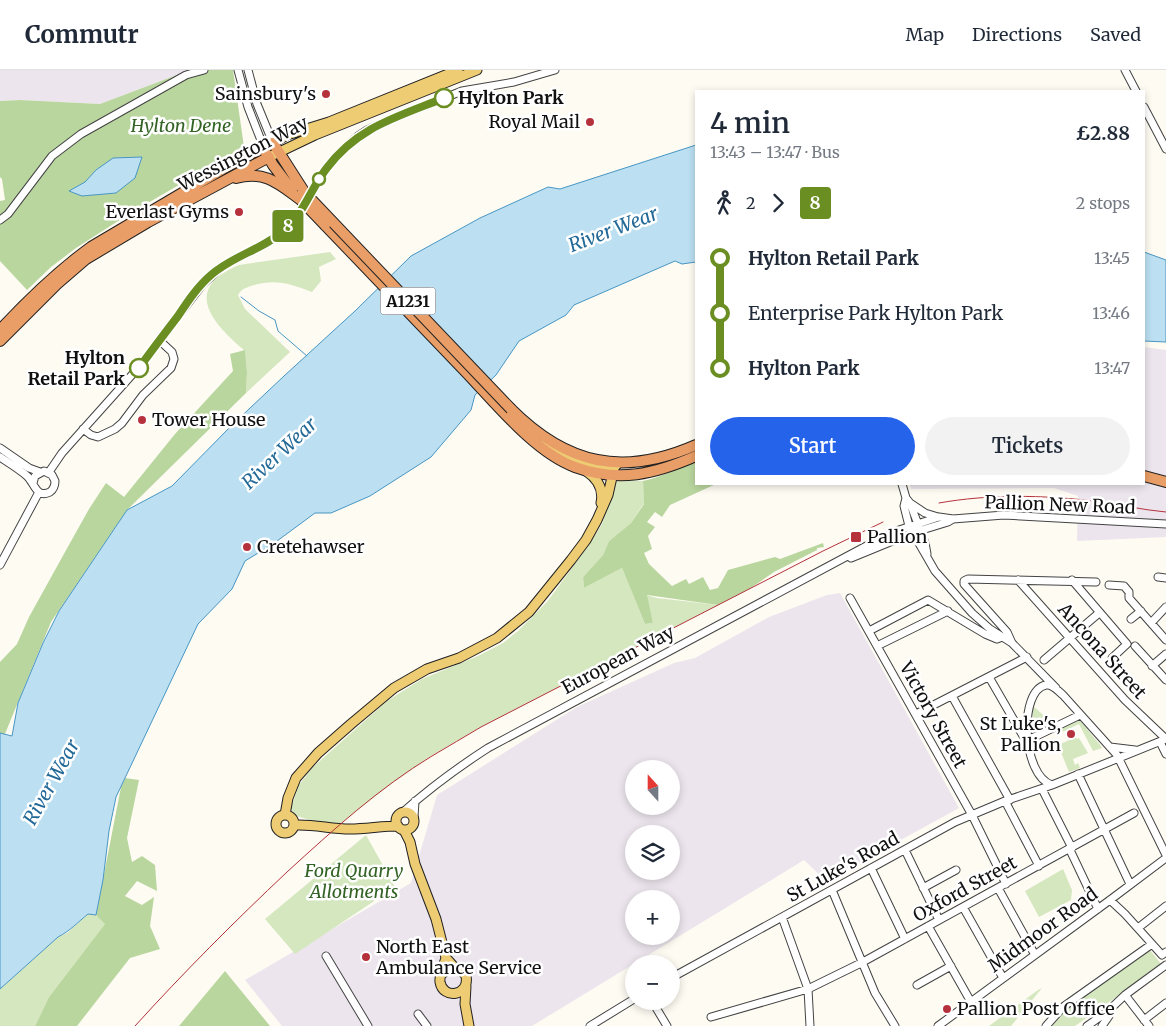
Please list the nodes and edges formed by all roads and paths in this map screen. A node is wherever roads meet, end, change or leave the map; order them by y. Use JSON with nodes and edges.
{"nodes":[{"id":1,"x":204,"y":70,"type":"edge"},
{"id":2,"x":238,"y":70,"type":"edge"},
{"id":3,"x":248,"y":70,"type":"edge"},
{"id":4,"x":458,"y":70,"type":"edge"},
{"id":5,"x":477,"y":70,"type":"edge"},
{"id":6,"x":554,"y":70,"type":"edge"},
{"id":7,"x":1125,"y":70,"type":"edge"},
{"id":8,"x":1135,"y":90,"type":"edge"},
{"id":9,"x":1145,"y":109,"type":"edge"},
{"id":10,"x":1166,"y":149,"type":"edge"},
{"id":11,"x":271,"y":150,"type":"junction"},
{"id":12,"x":218,"y":183,"type":"junction"},
{"id":13,"x":303,"y":197,"type":"junction"},
{"id":14,"x":0,"y":220,"type":"edge"},
{"id":15,"x":0,"y":330,"type":"edge"},
{"id":16,"x":159,"y":340,"type":"junction"},
{"id":17,"x":0,"y":341,"type":"edge"},
{"id":18,"x":508,"y":411,"type":"junction"},
{"id":19,"x":82,"y":429,"type":"junction"},
{"id":20,"x":543,"y":437,"type":"junction"},
{"id":21,"x":695,"y":445,"type":"edge"},
{"id":22,"x":0,"y":448,"type":"edge"},
{"id":23,"x":695,"y":456,"type":"edge"},
{"id":24,"x":0,"y":457,"type":"edge"},
{"id":25,"x":618,"y":462,"type":"junction"},
{"id":26,"x":586,"y":471,"type":"junction"},
{"id":27,"x":40,"y":472,"type":"junction"},
{"id":28,"x":49,"y":472,"type":"junction"},
{"id":29,"x":613,"y":476,"type":"junction"},
{"id":30,"x":1145,"y":476,"type":"edge"},
{"id":31,"x":1166,"y":482,"type":"edge"},
{"id":32,"x":33,"y":483,"type":"junction"},
{"id":33,"x":1145,"y":483,"type":"edge"},
{"id":34,"x":902,"y":485,"type":"edge"},
{"id":35,"x":1166,"y":489,"type":"edge"},
{"id":36,"x":39,"y":492,"type":"junction"},
{"id":37,"x":908,"y":500,"type":"junction"},
{"id":38,"x":940,"y":517,"type":"junction"},
{"id":39,"x":906,"y":518,"type":"junction"},
{"id":40,"x":953,"y":519,"type":"junction"},
{"id":41,"x":1166,"y":524,"type":"edge"},
{"id":42,"x":594,"y":525,"type":"junction"},
{"id":43,"x":919,"y":526,"type":"junction"},
{"id":44,"x":899,"y":530,"type":"junction"},
{"id":45,"x":911,"y":530,"type":"junction"},
{"id":46,"x":927,"y":554,"type":"junction"},
{"id":47,"x":844,"y":560,"type":"junction"},
{"id":48,"x":0,"y":565,"type":"edge"},
{"id":49,"x":1018,"y":580,"type":"junction"},
{"id":50,"x":1072,"y":580,"type":"junction"},
{"id":51,"x":1096,"y":582,"type":"dead end"},
{"id":52,"x":1110,"y":585,"type":"dead end"},
{"id":53,"x":850,"y":598,"type":"dead end"},
{"id":54,"x":1166,"y":607,"type":"edge"},
{"id":55,"x":948,"y":610,"type":"junction"},
{"id":56,"x":1141,"y":611,"type":"junction"},
{"id":57,"x":1099,"y":613,"type":"junction"},
{"id":58,"x":1131,"y":619,"type":"dead end"},
{"id":59,"x":1151,"y":623,"type":"junction"},
{"id":60,"x":869,"y":630,"type":"junction"},
{"id":61,"x":1002,"y":637,"type":"junction"},
{"id":62,"x":1070,"y":639,"type":"junction"},
{"id":63,"x":1166,"y":640,"type":"edge"},
{"id":64,"x":1012,"y":643,"type":"junction"},
{"id":65,"x":877,"y":646,"type":"junction"},
{"id":66,"x":1135,"y":646,"type":"dead end"},
{"id":67,"x":1166,"y":654,"type":"edge"},
{"id":68,"x":1027,"y":657,"type":"junction"},
{"id":69,"x":1112,"y":658,"type":"dead end"},
{"id":70,"x":1044,"y":660,"type":"dead end"},
{"id":71,"x":1152,"y":666,"type":"junction"},
{"id":72,"x":1040,"y":670,"type":"junction"},
{"id":73,"x":989,"y":677,"type":"junction"},
{"id":74,"x":1166,"y":680,"type":"edge"},
{"id":75,"x":1063,"y":695,"type":"junction"},
{"id":76,"x":952,"y":696,"type":"junction"},
{"id":77,"x":1033,"y":696,"type":"junction"},
{"id":78,"x":916,"y":714,"type":"junction"},
{"id":79,"x":1012,"y":714,"type":"junction"},
{"id":80,"x":1028,"y":715,"type":"junction"},
{"id":81,"x":1080,"y":715,"type":"junction"},
{"id":82,"x":1164,"y":740,"type":"edge"},
{"id":83,"x":1028,"y":742,"type":"junction"},
{"id":84,"x":1110,"y":747,"type":"junction"},
{"id":85,"x":1143,"y":749,"type":"junction"},
{"id":86,"x":1133,"y":753,"type":"junction"},
{"id":87,"x":1166,"y":754,"type":"edge"},
{"id":88,"x":1119,"y":758,"type":"junction"},
{"id":89,"x":1103,"y":764,"type":"junction"},
{"id":90,"x":1125,"y":769,"type":"junction"},
{"id":91,"x":1037,"y":774,"type":"junction"},
{"id":92,"x":1078,"y":774,"type":"junction"},
{"id":93,"x":1052,"y":785,"type":"junction"},
{"id":94,"x":1042,"y":789,"type":"junction"},
{"id":95,"x":1032,"y":792,"type":"junction"},
{"id":96,"x":1007,"y":800,"type":"junction"},
{"id":97,"x":415,"y":801,"type":"junction"},
{"id":98,"x":402,"y":812,"type":"junction"},
{"id":99,"x":1134,"y":813,"type":"dead end"},
{"id":100,"x":285,"y":815,"type":"junction"},
{"id":101,"x":972,"y":815,"type":"junction"},
{"id":102,"x":414,"y":817,"type":"junction"},
{"id":103,"x":295,"y":825,"type":"junction"},
{"id":104,"x":402,"y":826,"type":"junction"},
{"id":105,"x":1105,"y":829,"type":"junction"},
{"id":106,"x":1071,"y":849,"type":"junction"},
{"id":107,"x":905,"y":850,"type":"junction"},
{"id":108,"x":1166,"y":857,"type":"edge"},
{"id":109,"x":1039,"y":866,"type":"junction"},
{"id":110,"x":871,"y":868,"type":"junction"},
{"id":111,"x":956,"y":870,"type":"dead end"},
{"id":112,"x":1006,"y":884,"type":"junction"},
{"id":113,"x":1130,"y":884,"type":"junction"},
{"id":114,"x":923,"y":888,"type":"junction"},
{"id":115,"x":998,"y":888,"type":"junction"},
{"id":116,"x":832,"y":890,"type":"junction"},
{"id":117,"x":1110,"y":900,"type":"junction"},
{"id":118,"x":1166,"y":906,"type":"edge"},
{"id":119,"x":963,"y":907,"type":"junction"},
{"id":120,"x":1098,"y":909,"type":"junction"},
{"id":121,"x":782,"y":917,"type":"junction"},
{"id":122,"x":939,"y":920,"type":"junction"},
{"id":123,"x":928,"y":926,"type":"junction"},
{"id":124,"x":1138,"y":928,"type":"junction"},
{"id":125,"x":904,"y":939,"type":"junction"},
{"id":126,"x":1152,"y":944,"type":"junction"},
{"id":127,"x":1164,"y":954,"type":"edge"},
{"id":128,"x":1035,"y":955,"type":"junction"},
{"id":129,"x":326,"y":956,"type":"dead end"},
{"id":130,"x":446,"y":958,"type":"junction"},
{"id":131,"x":862,"y":963,"type":"junction"},
{"id":132,"x":1166,"y":964,"type":"edge"},
{"id":133,"x":951,"y":966,"type":"junction"},
{"id":134,"x":455,"y":968,"type":"junction"},
{"id":135,"x":680,"y":973,"type":"edge"},
{"id":136,"x":442,"y":974,"type":"junction"},
{"id":137,"x":1003,"y":978,"type":"junction"},
{"id":138,"x":917,"y":985,"type":"dead end"},
{"id":139,"x":466,"y":986,"type":"junction"},
{"id":140,"x":808,"y":989,"type":"junction"},
{"id":141,"x":453,"y":994,"type":"junction"},
{"id":142,"x":1125,"y":995,"type":"junction"},
{"id":143,"x":971,"y":1002,"type":"junction"},
{"id":144,"x":1166,"y":1003,"type":"edge"},
{"id":145,"x":465,"y":1004,"type":"junction"},
{"id":146,"x":625,"y":1005,"type":"edge"},
{"id":147,"x":657,"y":1010,"type":"edge"},
{"id":148,"x":1107,"y":1012,"type":"junction"},
{"id":149,"x":418,"y":1014,"type":"dead end"},
{"id":150,"x":711,"y":1018,"type":"dead end"},
{"id":151,"x":1146,"y":1023,"type":"edge"},
{"id":152,"x":368,"y":1026,"type":"edge"},
{"id":153,"x":427,"y":1026,"type":"edge"},
{"id":154,"x":469,"y":1026,"type":"edge"},
{"id":155,"x":590,"y":1026,"type":"edge"},
{"id":156,"x":667,"y":1026,"type":"edge"},
{"id":157,"x":810,"y":1026,"type":"edge"},
{"id":158,"x":895,"y":1026,"type":"edge"},
{"id":159,"x":938,"y":1026,"type":"edge"},
{"id":160,"x":1046,"y":1026,"type":"edge"},
{"id":161,"x":1087,"y":1026,"type":"edge"},
{"id":162,"x":1102,"y":1026,"type":"edge"}],
"edges":[{"from":1,"to":14,"type":"street"},
{"from":2,"to":11,"type":"street"},
{"from":3,"to":11,"type":"street"},
{"from":4,"to":11,"type":"main road","name":"Wessington Way"},
{"from":5,"to":11,"type":"main road","name":"Wessington Way"},
{"from":6,"to":16,"type":"street"},
{"from":7,"to":8,"type":"street"},
{"from":9,"to":10,"type":"street"},
{"from":11,"to":12,"type":"highway","name":"Wessington Way"},
{"from":11,"to":13,"type":"highway","number":"A1231"},
{"from":11,"to":15,"type":"highway","name":"Wessington Way"},
{"from":12,"to":13,"type":"highway"},
{"from":12,"to":17,"type":"highway","name":"Wessington Way"},
{"from":13,"to":18,"type":"highway","number":"A1231","bridge":true},
{"from":16,"to":19,"type":"street"},
{"from":16,"to":19,"type":"street"},
{"from":18,"to":20,"type":"highway","number":"A1231"},
{"from":18,"to":26,"type":"highway","number":"A1231"},
{"from":19,"to":28,"type":"street"},
{"from":20,"to":25,"type":"highway","number":"A1231"},
{"from":20,"to":29,"type":"main road"},
{"from":21,"to":25,"type":"highway","number":"A1231"},
{"from":22,"to":27,"type":"street"},
{"from":23,"to":29,"type":"highway","number":"A1231"},
{"from":24,"to":32,"type":"street"},
{"from":25,"to":29,"type":"main road"},
{"from":26,"to":29,"type":"highway","number":"A1231"},
{"from":26,"to":42,"type":"main road"},
{"from":27,"to":28,"type":"street"},
{"from":27,"to":32,"type":"street"},
{"from":28,"to":36,"type":"street"},
{"from":29,"to":42,"type":"main road"},
{"from":30,"to":31,"type":"highway"},
{"from":32,"to":36,"type":"street"},
{"from":33,"to":35,"type":"highway"},
{"from":34,"to":37,"type":"street"},
{"from":36,"to":48,"type":"street"},
{"from":37,"to":38,"type":"street"},
{"from":37,"to":39,"type":"street"},
{"from":37,"to":43,"type":"street"},
{"from":38,"to":40,"type":"street","name":"Pallion New Road"},
{"from":38,"to":43,"type":"street","name":"Pallion New Road"},
{"from":39,"to":44,"type":"street"},
{"from":39,"to":45,"type":"street"},
{"from":40,"to":41,"type":"street","name":"Pallion New Road"},
{"from":40,"to":43,"type":"street","name":"Pallion New Road"},
{"from":42,"to":100,"type":"main road"},
{"from":43,"to":45,"type":"street"},
{"from":43,"to":46,"type":"street"},
{"from":44,"to":45,"type":"street","name":"European Way"},
{"from":44,"to":47,"type":"street","name":"European Way"},
{"from":45,"to":46,"type":"street"},
{"from":45,"to":47,"type":"street","name":"European Way"},
{"from":46,"to":61,"type":"street"},
{"from":47,"to":97,"type":"street","name":"European Way"},
{"from":49,"to":50,"type":"street"},
{"from":49,"to":62,"type":"street","name":"Ancona Street"},
{"from":49,"to":64,"type":"street"},
{"from":50,"to":51,"type":"street"},
{"from":50,"to":57,"type":"street"},
{"from":52,"to":56,"type":"street"},
{"from":53,"to":60,"type":"street","name":"Victory Street"},
{"from":54,"to":59,"type":"street"},
{"from":55,"to":60,"type":"street"},
{"from":55,"to":61,"type":"street"},
{"from":55,"to":65,"type":"street"},
{"from":56,"to":58,"type":"street"},
{"from":56,"to":59,"type":"street"},
{"from":57,"to":62,"type":"street"},
{"from":57,"to":69,"type":"street"},
{"from":59,"to":63,"type":"street"},
{"from":60,"to":65,"type":"street","name":"Victory Street"},
{"from":61,"to":64,"type":"street"},
{"from":62,"to":70,"type":"street"},
{"from":62,"to":82,"type":"street","name":"Ancona Street"},
{"from":64,"to":68,"type":"street"},
{"from":65,"to":78,"type":"street","name":"Victory Street"},
{"from":66,"to":71,"type":"street"},
{"from":67,"to":71,"type":"street"},
{"from":68,"to":72,"type":"street"},
{"from":68,"to":73,"type":"street"},
{"from":71,"to":74,"type":"street"},
{"from":72,"to":75,"type":"street"},
{"from":72,"to":77,"type":"street"},
{"from":73,"to":76,"type":"street"},
{"from":73,"to":79,"type":"street"},
{"from":75,"to":77,"type":"street"},
{"from":75,"to":81,"type":"street"},
{"from":76,"to":78,"type":"street"},
{"from":76,"to":96,"type":"street"},
{"from":77,"to":80,"type":"street"},
{"from":78,"to":101,"type":"street","name":"Victory Street"},
{"from":79,"to":80,"type":"street"},
{"from":79,"to":83,"type":"street"},
{"from":80,"to":83,"type":"street"},
{"from":81,"to":83,"type":"street"},
{"from":81,"to":84,"type":"street"},
{"from":82,"to":85,"type":"street","name":"St Luke's Road"},
{"from":82,"to":87,"type":"street","name":"Ancona Street"},
{"from":83,"to":91,"type":"street"},
{"from":84,"to":85,"type":"street"},
{"from":84,"to":88,"type":"street"},
{"from":84,"to":89,"type":"street"},
{"from":85,"to":86,"type":"street","name":"St Luke's Road"},
{"from":86,"to":88,"type":"street","name":"St Luke's Road"},
{"from":86,"to":90,"type":"street"},
{"from":88,"to":89,"type":"street","name":"St Luke's Road"},
{"from":88,"to":90,"type":"street"},
{"from":89,"to":90,"type":"street"},
{"from":89,"to":92,"type":"street","name":"St Luke's Road"},
{"from":90,"to":108,"type":"street"},
{"from":91,"to":93,"type":"street"},
{"from":91,"to":95,"type":"street"},
{"from":92,"to":93,"type":"street","name":"St Luke's Road"},
{"from":92,"to":105,"type":"street"},
{"from":93,"to":94,"type":"street","name":"St Luke's Road"},
{"from":94,"to":95,"type":"street","name":"St Luke's Road"},
{"from":94,"to":106,"type":"street"},
{"from":95,"to":96,"type":"street","name":"St Luke's Road"},
{"from":96,"to":101,"type":"street","name":"St Luke's Road"},
{"from":96,"to":109,"type":"street"},
{"from":97,"to":98,"type":"street","name":"European Way"},
{"from":97,"to":102,"type":"street"},
{"from":98,"to":102,"type":"main road"},
{"from":98,"to":104,"type":"main road"},
{"from":99,"to":105,"type":"street","name":"Oxford Street"},
{"from":100,"to":103,"type":"main road"},
{"from":100,"to":103,"type":"main road"},
{"from":101,"to":107,"type":"street","name":"St Luke's Road"},
{"from":101,"to":112,"type":"street","name":"Victory Street"},
{"from":102,"to":104,"type":"main road"},
{"from":103,"to":104,"type":"main road"},
{"from":104,"to":130,"type":"main road"},
{"from":105,"to":106,"type":"street","name":"Oxford Street"},
{"from":105,"to":113,"type":"street"},
{"from":106,"to":109,"type":"street","name":"Oxford Street"},
{"from":106,"to":120,"type":"street"},
{"from":107,"to":110,"type":"street","name":"St Luke's Road"},
{"from":107,"to":114,"type":"street"},
{"from":108,"to":113,"type":"street","name":"Midmoor Road"},
{"from":109,"to":112,"type":"street","name":"Oxford Street"},
{"from":110,"to":116,"type":"street","name":"St Luke's Road"},
{"from":110,"to":125,"type":"street"},
{"from":111,"to":114,"type":"street"},
{"from":112,"to":115,"type":"street","name":"Oxford Street"},
{"from":113,"to":117,"type":"street","name":"Midmoor Road"},
{"from":114,"to":122,"type":"street"},
{"from":115,"to":119,"type":"street","name":"Oxford Street"},
{"from":115,"to":128,"type":"street"},
{"from":116,"to":121,"type":"street","name":"St Luke's Road"},
{"from":116,"to":131,"type":"street"},
{"from":117,"to":120,"type":"street","name":"Midmoor Road"},
{"from":117,"to":124,"type":"street"},
{"from":118,"to":124,"type":"street"},
{"from":119,"to":122,"type":"street","name":"Oxford Street"},
{"from":119,"to":137,"type":"street"},
{"from":120,"to":128,"type":"street","name":"Midmoor Road"},
{"from":121,"to":135,"type":"street","name":"St Luke's Road"},
{"from":121,"to":140,"type":"street"},
{"from":122,"to":123,"type":"street","name":"Oxford Street"},
{"from":123,"to":125,"type":"street","name":"Oxford Street"},
{"from":123,"to":133,"type":"street"},
{"from":124,"to":126,"type":"street"},
{"from":125,"to":131,"type":"street","name":"Oxford Street"},
{"from":126,"to":127,"type":"street"},
{"from":126,"to":160,"type":"street"},
{"from":128,"to":137,"type":"street","name":"Midmoor Road"},
{"from":129,"to":152,"type":"street"},
{"from":130,"to":134,"type":"main road"},
{"from":130,"to":136,"type":"main road"},
{"from":131,"to":140,"type":"street","name":"Oxford Street"},
{"from":131,"to":158,"type":"street"},
{"from":132,"to":142,"type":"street"},
{"from":133,"to":138,"type":"street"},
{"from":133,"to":143,"type":"street"},
{"from":134,"to":136,"type":"main road"},
{"from":134,"to":139,"type":"main road"},
{"from":136,"to":141,"type":"main road"},
{"from":137,"to":143,"type":"street","name":"Midmoor Road"},
{"from":139,"to":141,"type":"main road"},
{"from":139,"to":145,"type":"main road"},
{"from":140,"to":150,"type":"street","name":"Oxford Street"},
{"from":140,"to":157,"type":"street"},
{"from":141,"to":145,"type":"main road"},
{"from":142,"to":148,"type":"street"},
{"from":142,"to":151,"type":"street"},
{"from":143,"to":159,"type":"street","name":"Midmoor Road"},
{"from":144,"to":151,"type":"street"},
{"from":145,"to":154,"type":"main road"},
{"from":146,"to":155,"type":"street"},
{"from":147,"to":156,"type":"street"},
{"from":148,"to":161,"type":"street"},
{"from":148,"to":162,"type":"street"},
{"from":149,"to":153,"type":"street"}]}
